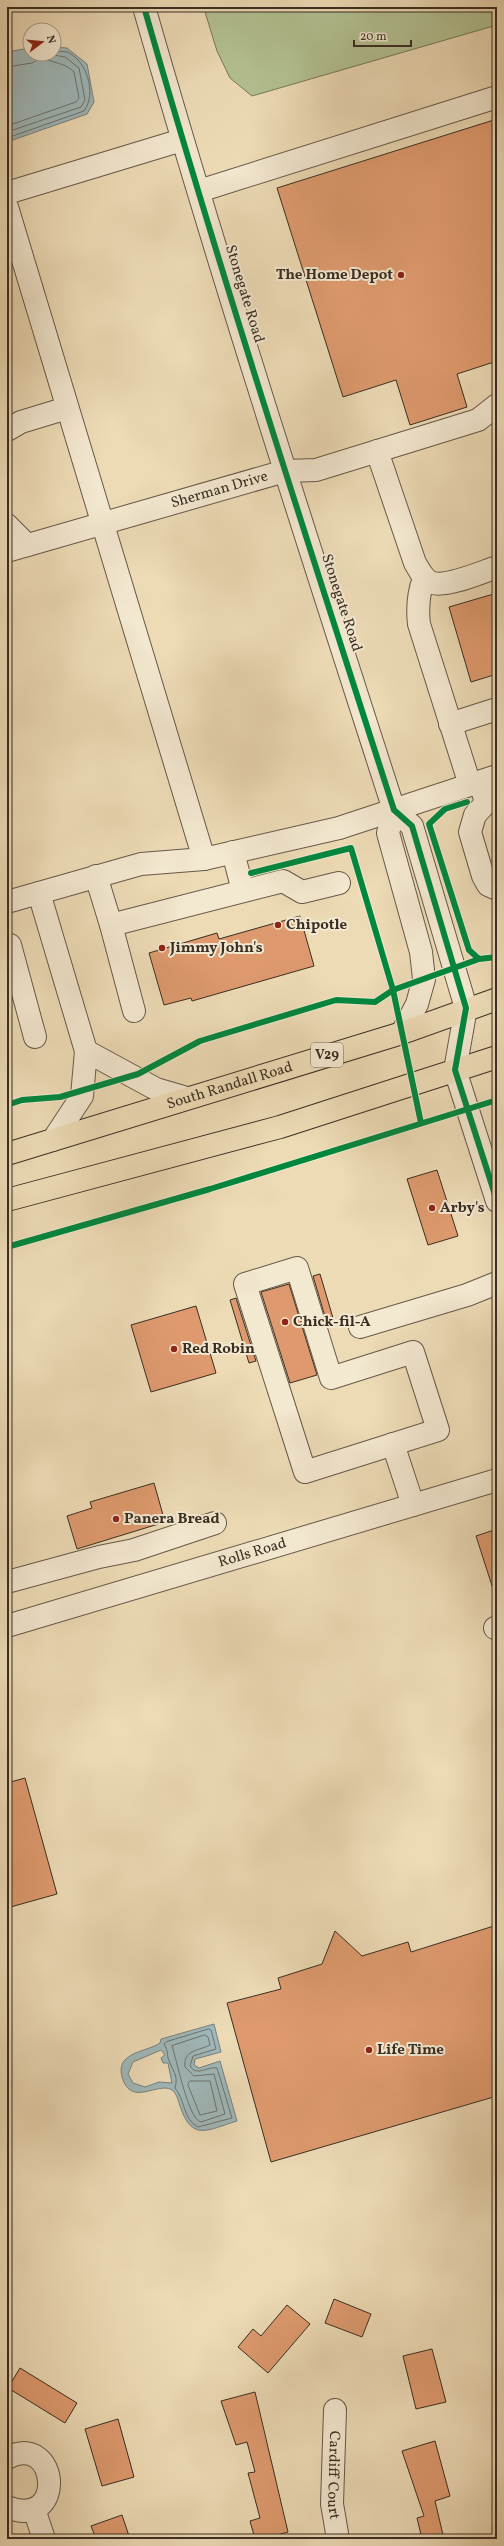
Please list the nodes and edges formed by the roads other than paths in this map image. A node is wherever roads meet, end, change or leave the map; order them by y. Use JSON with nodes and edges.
{"nodes":[{"id":1,"x":144,"y":7,"type":"edge"},
{"id":2,"x":497,"y":97,"type":"edge"},
{"id":3,"x":182,"y":140,"type":"junction"},
{"id":4,"x":198,"y":191,"type":"junction"},
{"id":5,"x":7,"y":193,"type":"edge"},
{"id":6,"x":7,"y":206,"type":"edge"},
{"id":7,"x":497,"y":405,"type":"edge"},
{"id":8,"x":67,"y":408,"type":"junction"},
{"id":9,"x":7,"y":430,"type":"edge"},
{"id":10,"x":377,"y":451,"type":"junction"},
{"id":11,"x":285,"y":471,"type":"junction"},
{"id":12,"x":101,"y":522,"type":"junction"},
{"id":13,"x":7,"y":525,"type":"edge"},
{"id":14,"x":27,"y":545,"type":"junction"},
{"id":15,"x":7,"y":551,"type":"edge"},
{"id":16,"x":497,"y":567,"type":"edge"},
{"id":17,"x":424,"y":578,"type":"junction"},
{"id":18,"x":497,"y":709,"type":"edge"},
{"id":19,"x":450,"y":724,"type":"junction"},
{"id":20,"x":482,"y":781,"type":"edge"},
{"id":21,"x":491,"y":805,"type":"edge"},
{"id":22,"x":394,"y":810,"type":"junction"},
{"id":23,"x":233,"y":852,"type":"junction"},
{"id":24,"x":204,"y":859,"type":"junction"},
{"id":25,"x":96,"y":876,"type":"junction"},
{"id":26,"x":339,"y":883,"type":"dead end"},
{"id":27,"x":497,"y":889,"type":"edge"},
{"id":28,"x":243,"y":891,"type":"junction"},
{"id":29,"x":39,"y":893,"type":"junction"},
{"id":30,"x":7,"y":902,"type":"edge"},
{"id":31,"x":111,"y":925,"type":"junction"},
{"id":32,"x":7,"y":945,"type":"edge"},
{"id":33,"x":497,"y":999,"type":"edge"},
{"id":34,"x":466,"y":1008,"type":"junction"},
{"id":35,"x":134,"y":1011,"type":"dead end"},
{"id":36,"x":402,"y":1032,"type":"junction"},
{"id":37,"x":35,"y":1037,"type":"dead end"},
{"id":38,"x":86,"y":1051,"type":"junction"},
{"id":39,"x":497,"y":1057,"type":"edge"},
{"id":40,"x":455,"y":1070,"type":"junction"},
{"id":41,"x":187,"y":1098,"type":"junction"},
{"id":42,"x":53,"y":1140,"type":"junction"},
{"id":43,"x":7,"y":1154,"type":"edge"},
{"id":44,"x":7,"y":1200,"type":"edge"},
{"id":45,"x":497,"y":1201,"type":"edge"},
{"id":46,"x":497,"y":1283,"type":"edge"},
{"id":47,"x":360,"y":1327,"type":"dead end"},
{"id":48,"x":393,"y":1444,"type":"junction"},
{"id":49,"x":497,"y":1480,"type":"edge"},
{"id":50,"x":413,"y":1505,"type":"junction"},
{"id":51,"x":215,"y":1523,"type":"dead end"},
{"id":52,"x":7,"y":1582,"type":"edge"},
{"id":53,"x":7,"y":1626,"type":"edge"},
{"id":54,"x":335,"y":2410,"type":"dead end"},
{"id":55,"x":7,"y":2458,"type":"edge"},
{"id":56,"x":7,"y":2507,"type":"edge"},
{"id":57,"x":34,"y":2509,"type":"junction"},
{"id":58,"x":44,"y":2539,"type":"edge"},
{"id":59,"x":338,"y":2539,"type":"edge"}],
"edges":[{"from":1,"to":3,"type":"street","name":"Stonegate Road"},
{"from":2,"to":4,"type":"street"},
{"from":3,"to":4,"type":"street","name":"Stonegate Road"},
{"from":3,"to":5,"type":"street"},
{"from":4,"to":11,"type":"street","name":"Stonegate Road"},
{"from":6,"to":8,"type":"street"},
{"from":7,"to":10,"type":"street","name":"Sherman Drive"},
{"from":8,"to":9,"type":"street"},
{"from":8,"to":12,"type":"street"},
{"from":10,"to":11,"type":"street","name":"Sherman Drive"},
{"from":10,"to":17,"type":"street"},
{"from":11,"to":12,"type":"street","name":"Sherman Drive"},
{"from":11,"to":22,"type":"street","name":"Stonegate Road"},
{"from":12,"to":14,"type":"street","name":"Sherman Drive"},
{"from":12,"to":24,"type":"street"},
{"from":13,"to":14,"type":"street"},
{"from":14,"to":15,"type":"street","name":"Sherman Drive"},
{"from":16,"to":17,"type":"street"},
{"from":17,"to":19,"type":"street"},
{"from":18,"to":19,"type":"street"},
{"from":19,"to":20,"type":"street"},
{"from":20,"to":21,"type":"street"},
{"from":20,"to":22,"type":"street"},
{"from":21,"to":27,"type":"street"},
{"from":22,"to":23,"type":"street"},
{"from":22,"to":34,"type":"street"},
{"from":22,"to":36,"type":"street"},
{"from":23,"to":24,"type":"street"},
{"from":23,"to":28,"type":"street"},
{"from":24,"to":25,"type":"street"},
{"from":25,"to":29,"type":"street"},
{"from":25,"to":31,"type":"street"},
{"from":26,"to":28,"type":"street"},
{"from":28,"to":31,"type":"street"},
{"from":29,"to":30,"type":"street"},
{"from":29,"to":38,"type":"street"},
{"from":31,"to":35,"type":"street"},
{"from":32,"to":37,"type":"street"},
{"from":33,"to":34,"type":"main road","name":"South Randall Road","number":"V29"},
{"from":34,"to":36,"type":"main road","name":"South Randall Road","number":"V29"},
{"from":34,"to":40,"type":"street"},
{"from":36,"to":41,"type":"main road","name":"South Randall Road","number":"V29"},
{"from":38,"to":41,"type":"street"},
{"from":38,"to":42,"type":"street"},
{"from":39,"to":40,"type":"main road"},
{"from":40,"to":44,"type":"main road"},
{"from":40,"to":45,"type":"street"},
{"from":41,"to":42,"type":"main road","name":"South Randall Road","number":"V29"},
{"from":42,"to":43,"type":"main road","name":"South Randall Road","number":"V29"},
{"from":46,"to":47,"type":"street"},
{"from":48,"to":48,"type":"street"},
{"from":48,"to":50,"type":"street"},
{"from":49,"to":50,"type":"street","name":"Rolls Road"},
{"from":50,"to":53,"type":"street","name":"Rolls Road"},
{"from":51,"to":52,"type":"street"},
{"from":54,"to":59,"type":"street","name":"Cardiff Court"},
{"from":55,"to":57,"type":"street"},
{"from":56,"to":57,"type":"street"},
{"from":57,"to":58,"type":"street"}]}
